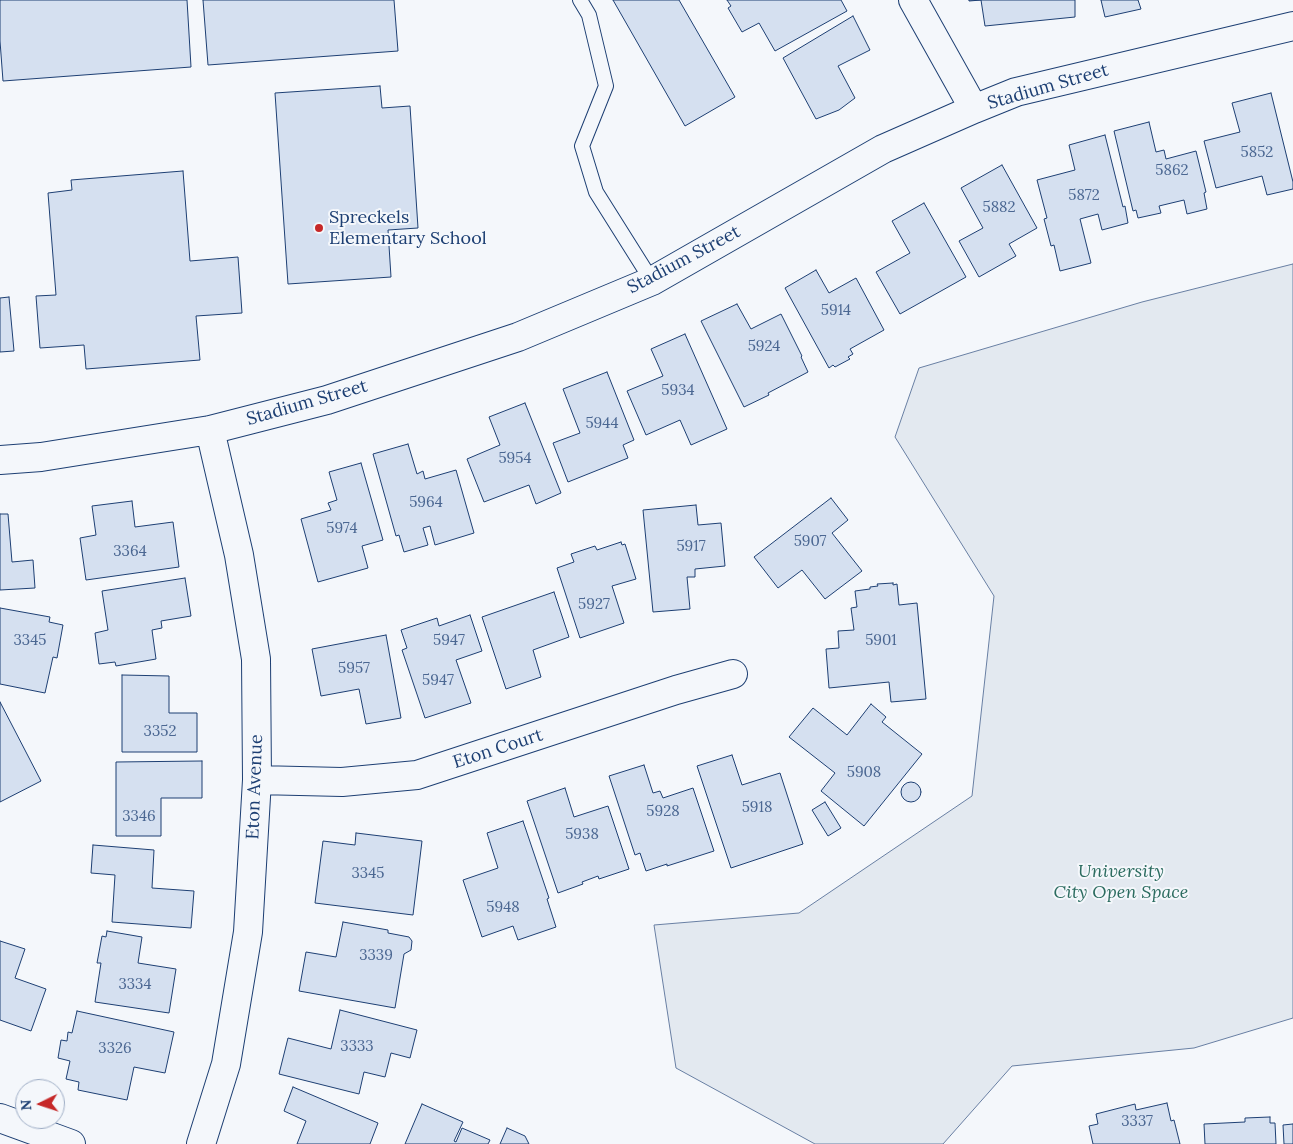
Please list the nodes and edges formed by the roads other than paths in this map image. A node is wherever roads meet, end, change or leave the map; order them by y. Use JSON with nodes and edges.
{"nodes":[{"id":1,"x":580,"y":0,"type":"edge"},
{"id":2,"x":914,"y":0,"type":"edge"},
{"id":3,"x":1293,"y":26,"type":"edge"},
{"id":4,"x":974,"y":109,"type":"junction"},
{"id":5,"x":652,"y":281,"type":"junction"},
{"id":6,"x":210,"y":430,"type":"junction"},
{"id":7,"x":0,"y":460,"type":"edge"},
{"id":8,"x":733,"y":674,"type":"dead end"},
{"id":9,"x":257,"y":780,"type":"junction"},
{"id":10,"x":0,"y":1118,"type":"edge"},
{"id":11,"x":71,"y":1144,"type":"edge"},
{"id":12,"x":201,"y":1144,"type":"edge"}],
"edges":[{"from":1,"to":5,"type":"lane"},
{"from":2,"to":4,"type":"street"},
{"from":3,"to":4,"type":"street","name":"Stadium Street"},
{"from":4,"to":5,"type":"street","name":"Stadium Street"},
{"from":5,"to":6,"type":"street","name":"Stadium Street"},
{"from":6,"to":7,"type":"street","name":"Stadium Street"},
{"from":6,"to":9,"type":"street","name":"Eton Avenue"},
{"from":8,"to":9,"type":"street","name":"Eton Court"},
{"from":9,"to":12,"type":"street","name":"Eton Avenue"},
{"from":10,"to":11,"type":"street"}]}
